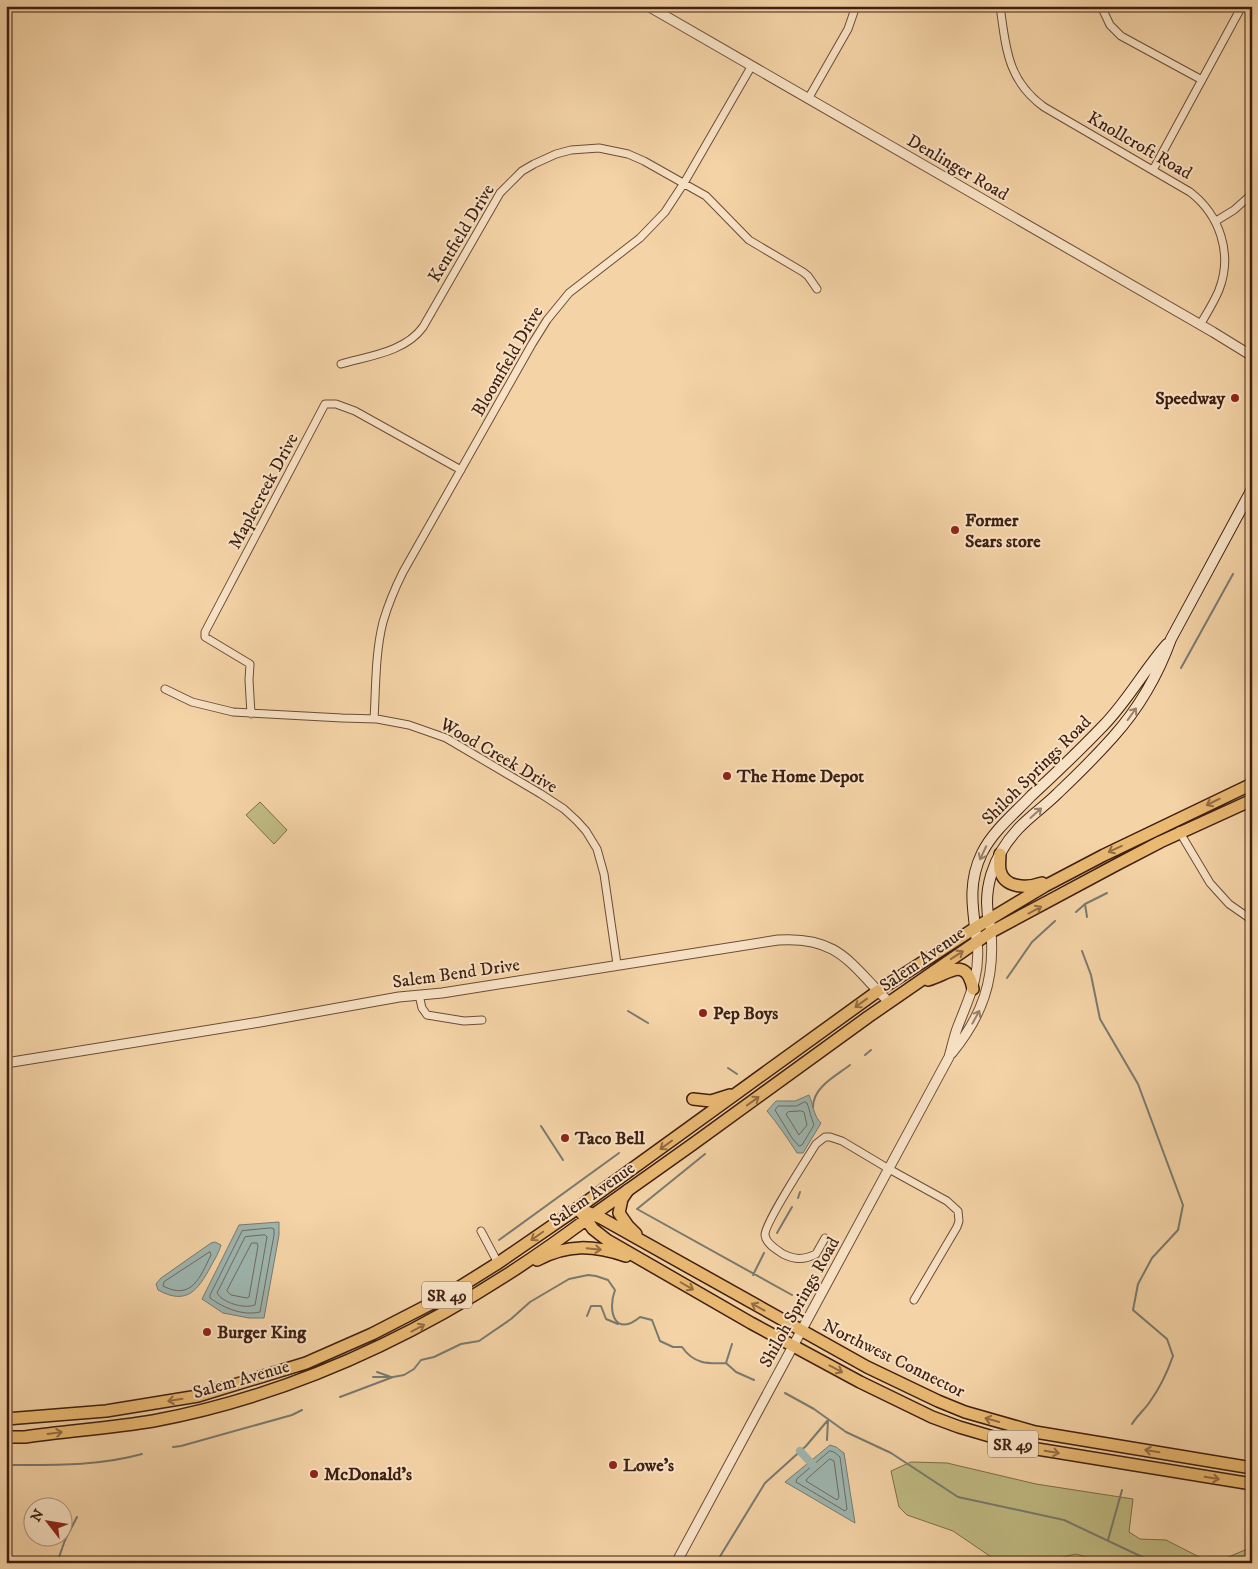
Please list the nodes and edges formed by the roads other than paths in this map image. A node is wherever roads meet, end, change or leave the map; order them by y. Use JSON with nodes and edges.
{"nodes":[{"id":1,"x":648,"y":6,"type":"edge"},
{"id":2,"x":856,"y":6,"type":"edge"},
{"id":3,"x":1000,"y":6,"type":"edge"},
{"id":4,"x":1101,"y":6,"type":"edge"},
{"id":5,"x":1242,"y":6,"type":"edge"},
{"id":6,"x":751,"y":66,"type":"junction"},
{"id":7,"x":1202,"y":80,"type":"junction"},
{"id":8,"x":808,"y":99,"type":"junction"},
{"id":9,"x":1153,"y":170,"type":"junction"},
{"id":10,"x":684,"y":183,"type":"junction"},
{"id":11,"x":1252,"y":194,"type":"edge"},
{"id":12,"x":1216,"y":221,"type":"junction"},
{"id":13,"x":817,"y":289,"type":"dead end"},
{"id":14,"x":1200,"y":324,"type":"junction"},
{"id":15,"x":1252,"y":356,"type":"edge"},
{"id":16,"x":341,"y":364,"type":"dead end"},
{"id":17,"x":461,"y":470,"type":"junction"},
{"id":18,"x":1252,"y":489,"type":"edge"},
{"id":19,"x":1171,"y":639,"type":"junction"},
{"id":20,"x":165,"y":689,"type":"dead end"},
{"id":21,"x":250,"y":714,"type":"junction"},
{"id":22,"x":374,"y":719,"type":"junction"},
{"id":23,"x":1252,"y":784,"type":"edge"},
{"id":24,"x":1252,"y":800,"type":"edge"},
{"id":25,"x":1175,"y":821,"type":"junction"},
{"id":26,"x":1180,"y":834,"type":"junction"},
{"id":27,"x":1000,"y":854,"type":"junction"},
{"id":28,"x":1114,"y":866,"type":"junction"},
{"id":29,"x":1060,"y":878,"type":"junction"},
{"id":30,"x":988,"y":919,"type":"junction"},
{"id":31,"x":1252,"y":920,"type":"edge"},
{"id":32,"x":975,"y":928,"type":"junction"},
{"id":33,"x":992,"y":932,"type":"junction"},
{"id":34,"x":977,"y":942,"type":"junction"},
{"id":35,"x":617,"y":964,"type":"junction"},
{"id":36,"x":915,"y":984,"type":"junction"},
{"id":37,"x":973,"y":989,"type":"junction"},
{"id":38,"x":878,"y":991,"type":"junction"},
{"id":39,"x":419,"y":995,"type":"junction"},
{"id":40,"x":889,"y":1002,"type":"junction"},
{"id":41,"x":482,"y":1020,"type":"dead end"},
{"id":42,"x":949,"y":1057,"type":"junction"},
{"id":43,"x":6,"y":1063,"type":"edge"},
{"id":44,"x":737,"y":1094,"type":"junction"},
{"id":45,"x":693,"y":1098,"type":"dead end"},
{"id":46,"x":889,"y":1170,"type":"junction"},
{"id":47,"x":628,"y":1190,"type":"junction"},
{"id":48,"x":578,"y":1208,"type":"junction"},
{"id":49,"x":589,"y":1217,"type":"junction"},
{"id":50,"x":480,"y":1231,"type":"dead end"},
{"id":51,"x":825,"y":1238,"type":"dead end"},
{"id":52,"x":648,"y":1245,"type":"junction"},
{"id":53,"x":645,"y":1262,"type":"junction"},
{"id":54,"x":498,"y":1263,"type":"junction"},
{"id":55,"x":500,"y":1279,"type":"junction"},
{"id":56,"x":914,"y":1300,"type":"dead end"},
{"id":57,"x":401,"y":1319,"type":"junction"},
{"id":58,"x":801,"y":1331,"type":"junction"},
{"id":59,"x":793,"y":1346,"type":"junction"},
{"id":60,"x":306,"y":1363,"type":"junction"},
{"id":61,"x":311,"y":1377,"type":"junction"},
{"id":62,"x":220,"y":1405,"type":"junction"},
{"id":63,"x":6,"y":1419,"type":"edge"},
{"id":64,"x":6,"y":1437,"type":"edge"},
{"id":65,"x":1252,"y":1468,"type":"edge"},
{"id":66,"x":1252,"y":1484,"type":"edge"},
{"id":67,"x":676,"y":1563,"type":"edge"}],
"edges":[{"from":1,"to":6,"type":"street","name":"Denlinger Road"},
{"from":2,"to":8,"type":"street"},
{"from":3,"to":9,"type":"street","name":"Knollcroft Road"},
{"from":4,"to":7,"type":"street"},
{"from":5,"to":7,"type":"street"},
{"from":6,"to":8,"type":"street","name":"Denlinger Road"},
{"from":6,"to":10,"type":"street","name":"Bloomfield Drive"},
{"from":7,"to":9,"type":"street"},
{"from":8,"to":14,"type":"street","name":"Denlinger Road"},
{"from":9,"to":12,"type":"street","name":"Knollcroft Road"},
{"from":10,"to":13,"type":"street","name":"Kentfield Drive"},
{"from":10,"to":16,"type":"street","name":"Kentfield Drive"},
{"from":10,"to":17,"type":"street","name":"Bloomfield Drive"},
{"from":11,"to":12,"type":"street"},
{"from":12,"to":14,"type":"street","name":"Knollcroft Road"},
{"from":14,"to":15,"type":"street","name":"Denlinger Road"},
{"from":17,"to":21,"type":"street","name":"Maplecreek Drive"},
{"from":17,"to":22,"type":"street","name":"Bloomfield Drive"},
{"from":18,"to":19,"type":"main road","name":"Shiloh Springs Road"},
{"from":27,"to":19,"type":"main road","name":"Shiloh Springs Road","one_way":true},
{"from":19,"to":32,"type":"main road","name":"Shiloh Springs Road","one_way":true},
{"from":20,"to":21,"type":"street","name":"Wood Creek Drive"},
{"from":21,"to":22,"type":"street","name":"Wood Creek Drive"},
{"from":22,"to":35,"type":"street","name":"Wood Creek Drive"},
{"from":23,"to":25,"type":"main road","name":"Salem Avenue","one_way":true},
{"from":24,"to":26,"type":"main road","name":"Salem Avenue"},
{"from":25,"to":26,"type":"street"},
{"from":25,"to":28,"type":"main road"},
{"from":25,"to":29,"type":"main road","name":"Salem Avenue","one_way":true},
{"from":26,"to":28,"type":"main road","name":"Salem Avenue"},
{"from":26,"to":31,"type":"street"},
{"from":27,"to":29,"type":"main road"},
{"from":27,"to":30,"type":"main road","name":"Shiloh Springs Road"},
{"from":33,"to":28,"type":"main road","name":"Salem Avenue","one_way":true},
{"from":29,"to":30,"type":"main road","name":"Salem Avenue"},
{"from":30,"to":32,"type":"main road","name":"Salem Avenue"},
{"from":30,"to":33,"type":"main road","name":"Shiloh Springs Road"},
{"from":32,"to":34,"type":"main road","name":"Shiloh Springs Road"},
{"from":32,"to":38,"type":"main road","name":"Salem Avenue"},
{"from":33,"to":34,"type":"main road","name":"Salem Avenue"},
{"from":42,"to":33,"type":"street","name":"Shiloh Springs Road","one_way":true},
{"from":36,"to":34,"type":"main road","name":"Salem Avenue","one_way":true},
{"from":34,"to":37,"type":"street","name":"Shiloh Springs Road"},
{"from":35,"to":38,"type":"street","name":"Salem Bend Drive"},
{"from":35,"to":39,"type":"street","name":"Salem Bend Drive"},
{"from":36,"to":37,"type":"main road"},
{"from":36,"to":40,"type":"main road","name":"Salem Avenue"},
{"from":37,"to":42,"type":"street","name":"Shiloh Springs Road"},
{"from":38,"to":40,"type":"street","name":"Salem Bend Drive"},
{"from":38,"to":44,"type":"main road","name":"Salem Avenue","one_way":true},
{"from":39,"to":41,"type":"street"},
{"from":39,"to":43,"type":"street","name":"Salem Bend Drive"},
{"from":47,"to":40,"type":"main road","name":"Salem Avenue","one_way":true},
{"from":42,"to":46,"type":"street","name":"Shiloh Springs Road"},
{"from":44,"to":45,"type":"main road"},
{"from":44,"to":48,"type":"main road","name":"Salem Avenue","one_way":true},
{"from":46,"to":51,"type":"street"},
{"from":46,"to":56,"type":"street"},
{"from":46,"to":58,"type":"street","name":"Shiloh Springs Road"},
{"from":47,"to":49,"type":"main road","name":"Salem Avenue"},
{"from":47,"to":52,"type":"main road"},
{"from":48,"to":49,"type":"main road"},
{"from":48,"to":54,"type":"main road","name":"Salem Avenue","number":"SR 49","one_way":true},
{"from":49,"to":52,"type":"main road","name":"Northwest Connector","number":"SR 49"},
{"from":49,"to":53,"type":"main road"},
{"from":49,"to":55,"type":"main road","name":"Salem Avenue"},
{"from":50,"to":54,"type":"street"},
{"from":58,"to":52,"type":"main road","name":"Northwest Connector","number":"SR 49","one_way":true},
{"from":55,"to":53,"type":"main road","number":"SR 49","one_way":true},
{"from":53,"to":59,"type":"main road","name":"Northwest Connector","number":"SR 49","one_way":true},
{"from":54,"to":57,"type":"main road","name":"Salem Avenue","number":"SR 49"},
{"from":61,"to":55,"type":"main road","name":"Salem Avenue","number":"SR 49","one_way":true},
{"from":57,"to":60,"type":"main road","name":"Salem Avenue","number":"SR 49"},
{"from":57,"to":61,"type":"main road"},
{"from":58,"to":59,"type":"street","name":"Shiloh Springs Road"},
{"from":65,"to":58,"type":"main road","name":"Northwest Connector","number":"SR 49","one_way":true},
{"from":59,"to":66,"type":"main road","name":"Northwest Connector","number":"SR 49","one_way":true},
{"from":59,"to":67,"type":"street","name":"Shiloh Springs Road"},
{"from":60,"to":62,"type":"main road"},
{"from":60,"to":63,"type":"main road","name":"Salem Avenue","number":"SR 49","one_way":true},
{"from":61,"to":62,"type":"main road","name":"Salem Avenue","number":"SR 49"},
{"from":64,"to":62,"type":"main road","name":"Salem Avenue","number":"SR 49","one_way":true}]}
